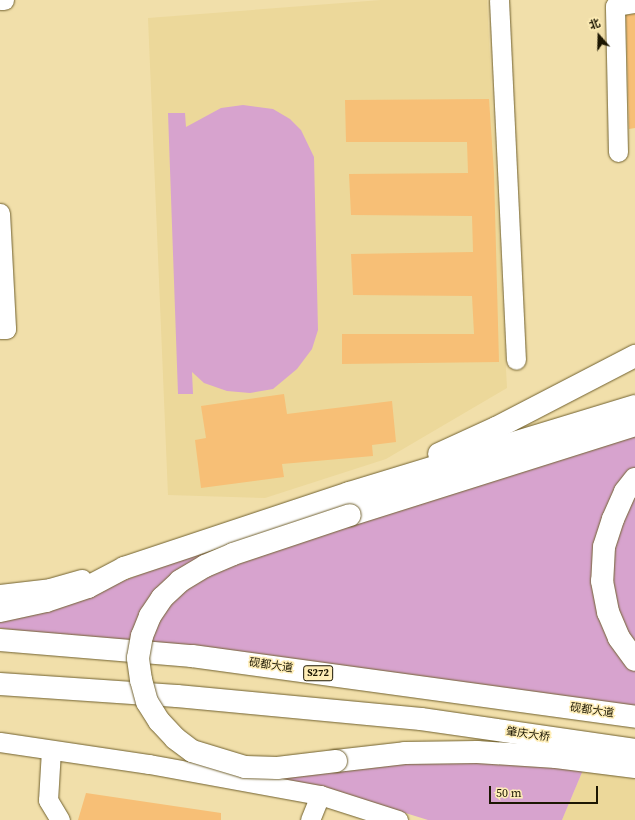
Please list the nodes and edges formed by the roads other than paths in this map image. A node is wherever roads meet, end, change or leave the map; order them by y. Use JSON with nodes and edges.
{"nodes":[{"id":1,"x":0,"y":0,"type":"edge"},
{"id":2,"x":4,"y":0,"type":"edge"},
{"id":3,"x":499,"y":0,"type":"edge"},
{"id":4,"x":635,"y":3,"type":"edge"},
{"id":5,"x":618,"y":152,"type":"dead end"},
{"id":6,"x":0,"y":213,"type":"edge"},
{"id":7,"x":0,"y":329,"type":"edge"},
{"id":8,"x":635,"y":356,"type":"edge"},
{"id":9,"x":516,"y":360,"type":"dead end"},
{"id":10,"x":635,"y":406,"type":"edge"},
{"id":11,"x":635,"y":425,"type":"edge"},
{"id":12,"x":635,"y":479,"type":"edge"},
{"id":13,"x":350,"y":494,"type":"junction"},
{"id":14,"x":124,"y":568,"type":"junction"},
{"id":15,"x":0,"y":594,"type":"edge"},
{"id":16,"x":0,"y":611,"type":"edge"},
{"id":17,"x":0,"y":640,"type":"edge"},
{"id":18,"x":635,"y":660,"type":"edge"},
{"id":19,"x":0,"y":684,"type":"edge"},
{"id":20,"x":635,"y":717,"type":"edge"},
{"id":21,"x":0,"y":742,"type":"edge"},
{"id":22,"x":51,"y":750,"type":"junction"},
{"id":23,"x":635,"y":750,"type":"edge"},
{"id":24,"x":635,"y":767,"type":"edge"},
{"id":25,"x":320,"y":795,"type":"junction"},
{"id":26,"x":60,"y":820,"type":"edge"},
{"id":27,"x":310,"y":820,"type":"edge"},
{"id":28,"x":398,"y":820,"type":"edge"}],
"edges":[{"from":1,"to":2,"type":"street"},
{"from":3,"to":9,"type":"street"},
{"from":4,"to":5,"type":"street"},
{"from":6,"to":7,"type":"street"},
{"from":8,"to":13,"type":"main road"},
{"from":10,"to":13,"type":"main road"},
{"from":11,"to":24,"type":"main road","bridge":true},
{"from":12,"to":18,"type":"main road"},
{"from":13,"to":14,"type":"main road"},
{"from":14,"to":15,"type":"street"},
{"from":14,"to":16,"type":"main road"},
{"from":17,"to":20,"type":"main road","name":"砚都大道","number":"S272"},
{"from":19,"to":23,"type":"main road","name":"肇庆大桥"},
{"from":21,"to":22,"type":"street"},
{"from":22,"to":25,"type":"street"},
{"from":22,"to":26,"type":"street"},
{"from":25,"to":27,"type":"street"},
{"from":25,"to":28,"type":"street"}]}
